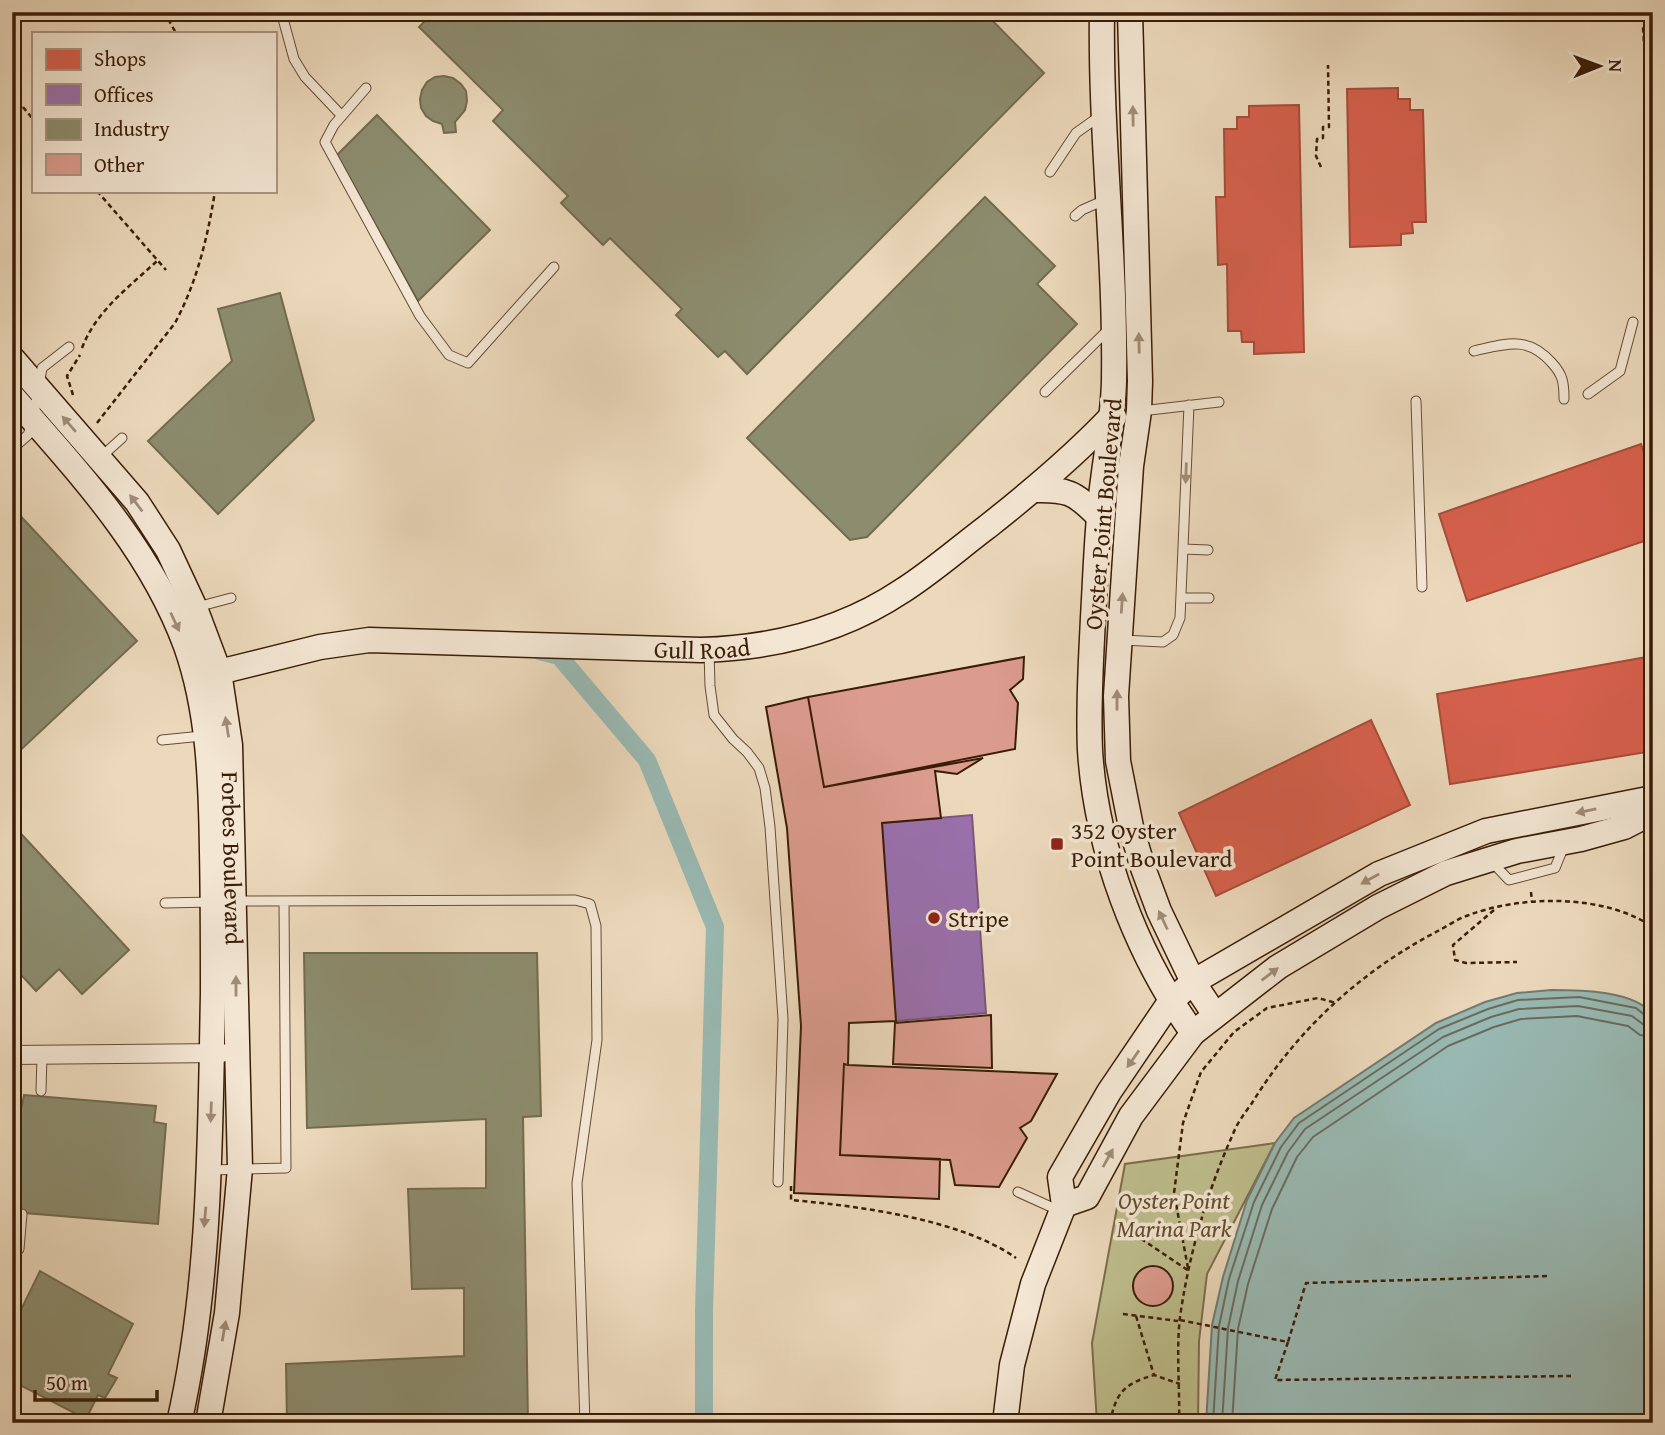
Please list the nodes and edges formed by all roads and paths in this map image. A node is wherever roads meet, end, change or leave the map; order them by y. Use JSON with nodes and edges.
{"nodes":[{"id":1,"x":164,"y":12,"type":"edge"},
{"id":2,"x":1102,"y":12,"type":"edge"},
{"id":3,"x":1130,"y":12,"type":"edge"},
{"id":4,"x":1653,"y":14,"type":"edge"},
{"id":5,"x":282,"y":15,"type":"dead end"},
{"id":6,"x":175,"y":32,"type":"edge"},
{"id":7,"x":1328,"y":65,"type":"dead end"},
{"id":8,"x":366,"y":88,"type":"dead end"},
{"id":9,"x":12,"y":94,"type":"edge"},
{"id":10,"x":1104,"y":113,"type":"junction"},
{"id":11,"x":342,"y":116,"type":"junction"},
{"id":12,"x":32,"y":117,"type":"edge"},
{"id":13,"x":1321,"y":167,"type":"dead end"},
{"id":14,"x":1050,"y":172,"type":"dead end"},
{"id":15,"x":1653,"y":173,"type":"edge"},
{"id":16,"x":98,"y":192,"type":"edge"},
{"id":17,"x":215,"y":192,"type":"edge"},
{"id":18,"x":1108,"y":198,"type":"junction"},
{"id":19,"x":1075,"y":216,"type":"dead end"},
{"id":20,"x":157,"y":261,"type":"junction"},
{"id":21,"x":554,"y":267,"type":"dead end"},
{"id":22,"x":166,"y":270,"type":"dead end"},
{"id":23,"x":1633,"y":322,"type":"dead end"},
{"id":24,"x":1113,"y":326,"type":"junction"},
{"id":25,"x":69,"y":347,"type":"dead end"},
{"id":26,"x":1474,"y":351,"type":"dead end"},
{"id":27,"x":12,"y":358,"type":"edge"},
{"id":28,"x":39,"y":389,"type":"junction"},
{"id":29,"x":1045,"y":392,"type":"dead end"},
{"id":30,"x":1588,"y":394,"type":"dead end"},
{"id":31,"x":12,"y":396,"type":"edge"},
{"id":32,"x":1564,"y":399,"type":"dead end"},
{"id":33,"x":1416,"y":401,"type":"dead end"},
{"id":34,"x":1219,"y":402,"type":"dead end"},
{"id":35,"x":76,"y":403,"type":"dead end"},
{"id":36,"x":1189,"y":405,"type":"junction"},
{"id":37,"x":1139,"y":411,"type":"junction"},
{"id":38,"x":1110,"y":418,"type":"junction"},
{"id":39,"x":33,"y":420,"type":"junction"},
{"id":40,"x":122,"y":438,"type":"dead end"},
{"id":41,"x":12,"y":449,"type":"edge"},
{"id":42,"x":97,"y":460,"type":"junction"},
{"id":43,"x":1033,"y":490,"type":"junction"},
{"id":44,"x":1099,"y":517,"type":"junction"},
{"id":45,"x":1183,"y":549,"type":"junction"},
{"id":46,"x":1208,"y":550,"type":"dead end"},
{"id":47,"x":163,"y":553,"type":"junction"},
{"id":48,"x":1422,"y":587,"type":"dead end"},
{"id":49,"x":231,"y":598,"type":"dead end"},
{"id":50,"x":1181,"y":598,"type":"junction"},
{"id":51,"x":1209,"y":598,"type":"dead end"},
{"id":52,"x":195,"y":608,"type":"junction"},
{"id":53,"x":1120,"y":639,"type":"junction"},
{"id":54,"x":709,"y":649,"type":"junction"},
{"id":55,"x":208,"y":677,"type":"junction"},
{"id":56,"x":206,"y":735,"type":"junction"},
{"id":57,"x":162,"y":740,"type":"dead end"},
{"id":58,"x":1653,"y":798,"type":"edge"},
{"id":59,"x":1653,"y":812,"type":"edge"},
{"id":60,"x":223,"y":819,"type":"junction"},
{"id":61,"x":1448,"y":846,"type":"junction"},
{"id":62,"x":1456,"y":870,"type":"junction"},
{"id":63,"x":1531,"y":892,"type":"dead end"},
{"id":64,"x":225,"y":901,"type":"junction"},
{"id":65,"x":284,"y":901,"type":"junction"},
{"id":66,"x":1532,"y":902,"type":"junction"},
{"id":67,"x":165,"y":903,"type":"dead end"},
{"id":68,"x":1497,"y":908,"type":"junction"},
{"id":69,"x":1653,"y":927,"type":"edge"},
{"id":70,"x":1517,"y":962,"type":"dead end"},
{"id":71,"x":1193,"y":982,"type":"junction"},
{"id":72,"x":1170,"y":1002,"type":"junction"},
{"id":73,"x":1336,"y":1003,"type":"junction"},
{"id":74,"x":1215,"y":1015,"type":"junction"},
{"id":75,"x":1193,"y":1034,"type":"junction"},
{"id":76,"x":212,"y":1053,"type":"junction"},
{"id":77,"x":236,"y":1054,"type":"junction"},
{"id":78,"x":12,"y":1055,"type":"edge"},
{"id":79,"x":43,"y":1055,"type":"junction"},
{"id":80,"x":41,"y":1091,"type":"dead end"},
{"id":81,"x":240,"y":1168,"type":"junction"},
{"id":82,"x":209,"y":1170,"type":"junction"},
{"id":83,"x":778,"y":1182,"type":"joint"},
{"id":84,"x":1018,"y":1192,"type":"dead end"},
{"id":85,"x":1063,"y":1209,"type":"junction"},
{"id":86,"x":22,"y":1214,"type":"dead end"},
{"id":87,"x":1135,"y":1234,"type":"dead end"},
{"id":88,"x":19,"y":1249,"type":"dead end"},
{"id":89,"x":1016,"y":1258,"type":"dead end"},
{"id":90,"x":1189,"y":1271,"type":"junction"},
{"id":91,"x":1550,"y":1276,"type":"dead end"},
{"id":92,"x":1123,"y":1314,"type":"dead end"},
{"id":93,"x":1136,"y":1316,"type":"junction"},
{"id":94,"x":1180,"y":1321,"type":"junction"},
{"id":95,"x":1288,"y":1342,"type":"junction"},
{"id":96,"x":1154,"y":1375,"type":"junction"},
{"id":97,"x":1571,"y":1376,"type":"dead end"},
{"id":98,"x":1180,"y":1384,"type":"junction"},
{"id":99,"x":178,"y":1423,"type":"edge"},
{"id":100,"x":208,"y":1423,"type":"edge"},
{"id":101,"x":585,"y":1423,"type":"edge"},
{"id":102,"x":1005,"y":1423,"type":"edge"},
{"id":103,"x":1110,"y":1423,"type":"edge"},
{"id":104,"x":1180,"y":1423,"type":"edge"}],
"edges":[{"from":1,"to":6,"type":"path"},
{"from":2,"to":10,"type":"street","name":"Oyster Point Boulevard"},
{"from":37,"to":3,"type":"street","name":"Oyster Point Boulevard","one_way":true},
{"from":4,"to":15,"type":"path"},
{"from":5,"to":11,"type":"lane"},
{"from":7,"to":13,"type":"path"},
{"from":8,"to":11,"type":"lane"},
{"from":9,"to":12,"type":"path"},
{"from":10,"to":14,"type":"lane"},
{"from":10,"to":18,"type":"street","name":"Oyster Point Boulevard"},
{"from":11,"to":21,"type":"lane"},
{"from":16,"to":20,"type":"path"},
{"from":17,"to":42,"type":"path"},
{"from":18,"to":19,"type":"lane"},
{"from":18,"to":24,"type":"street","name":"Oyster Point Boulevard"},
{"from":20,"to":22,"type":"path"},
{"from":20,"to":35,"type":"path"},
{"from":23,"to":30,"type":"lane"},
{"from":24,"to":29,"type":"lane"},
{"from":24,"to":38,"type":"street","name":"Oyster Point Boulevard"},
{"from":25,"to":28,"type":"lane"},
{"from":26,"to":32,"type":"lane"},
{"from":27,"to":28,"type":"street","name":"Forbes Boulevard"},
{"from":28,"to":39,"type":"lane"},
{"from":42,"to":28,"type":"street","name":"Forbes Boulevard","one_way":true},
{"from":31,"to":39,"type":"street","name":"Forbes Boulevard"},
{"from":33,"to":48,"type":"lane"},
{"from":34,"to":36,"type":"lane"},
{"from":36,"to":37,"type":"lane"},
{"from":36,"to":45,"type":"lane","one_way":true},
{"from":37,"to":38,"type":"street"},
{"from":53,"to":37,"type":"street","name":"Oyster Point Boulevard","one_way":true},
{"from":38,"to":43,"type":"street","name":"Gull Road"},
{"from":38,"to":44,"type":"street","name":"Oyster Point Boulevard"},
{"from":39,"to":41,"type":"lane"},
{"from":39,"to":42,"type":"street","name":"Forbes Boulevard"},
{"from":40,"to":42,"type":"lane"},
{"from":42,"to":47,"type":"street","name":"Forbes Boulevard"},
{"from":43,"to":44,"type":"street"},
{"from":43,"to":54,"type":"street","name":"Gull Road"},
{"from":44,"to":72,"type":"street","name":"Oyster Point Boulevard"},
{"from":45,"to":46,"type":"lane"},
{"from":45,"to":50,"type":"lane"},
{"from":47,"to":52,"type":"street","name":"Forbes Boulevard"},
{"from":47,"to":55,"type":"street","name":"Forbes Boulevard","one_way":true},
{"from":49,"to":52,"type":"lane"},
{"from":50,"to":51,"type":"lane"},
{"from":50,"to":53,"type":"lane"},
{"from":52,"to":55,"type":"street","name":"Forbes Boulevard"},
{"from":71,"to":53,"type":"street","name":"Oyster Point Boulevard","one_way":true},
{"from":54,"to":55,"type":"street","name":"Gull Road"},
{"from":54,"to":83,"type":"lane"},
{"from":55,"to":56,"type":"street","name":"Forbes Boulevard"},
{"from":60,"to":55,"type":"street","name":"Forbes Boulevard","one_way":true},
{"from":56,"to":57,"type":"lane"},
{"from":56,"to":60,"type":"street","name":"Forbes Boulevard"},
{"from":58,"to":61,"type":"street","one_way":true},
{"from":59,"to":62,"type":"street"},
{"from":60,"to":64,"type":"street","name":"Forbes Boulevard"},
{"from":61,"to":62,"type":"street"},
{"from":61,"to":71,"type":"street","one_way":true},
{"from":74,"to":62,"type":"street","one_way":true},
{"from":63,"to":66,"type":"path"},
{"from":64,"to":65,"type":"lane"},
{"from":64,"to":67,"type":"lane"},
{"from":64,"to":76,"type":"street","name":"Forbes Boulevard"},
{"from":77,"to":64,"type":"street","name":"Forbes Boulevard","one_way":true},
{"from":65,"to":81,"type":"lane"},
{"from":65,"to":101,"type":"lane"},
{"from":66,"to":68,"type":"path"},
{"from":66,"to":69,"type":"path"},
{"from":68,"to":70,"type":"path"},
{"from":68,"to":73,"type":"path"},
{"from":71,"to":72,"type":"street"},
{"from":71,"to":74,"type":"street","name":"Oyster Point Boulevard"},
{"from":72,"to":75,"type":"street","name":"Oyster Point Boulevard"},
{"from":72,"to":85,"type":"street","one_way":true},
{"from":73,"to":90,"type":"path"},
{"from":73,"to":90,"type":"path"},
{"from":74,"to":75,"type":"street"},
{"from":85,"to":75,"type":"street","one_way":true},
{"from":76,"to":77,"type":"street"},
{"from":76,"to":79,"type":"street"},
{"from":76,"to":82,"type":"street","name":"Forbes Boulevard","one_way":true},
{"from":77,"to":81,"type":"street","name":"Forbes Boulevard"},
{"from":78,"to":79,"type":"street"},
{"from":79,"to":80,"type":"lane"},
{"from":81,"to":82,"type":"lane"},
{"from":100,"to":81,"type":"street","name":"Forbes Boulevard","one_way":true},
{"from":82,"to":99,"type":"street","name":"Forbes Boulevard","one_way":true},
{"from":83,"to":89,"type":"path"},
{"from":84,"to":85,"type":"lane"},
{"from":85,"to":102,"type":"street"},
{"from":86,"to":88,"type":"lane"},
{"from":87,"to":90,"type":"path"},
{"from":90,"to":94,"type":"path"},
{"from":91,"to":95,"type":"path"},
{"from":92,"to":93,"type":"path"},
{"from":93,"to":94,"type":"path"},
{"from":93,"to":96,"type":"path"},
{"from":94,"to":95,"type":"path"},
{"from":94,"to":98,"type":"path"},
{"from":95,"to":97,"type":"path"},
{"from":96,"to":98,"type":"path"},
{"from":96,"to":103,"type":"path"},
{"from":98,"to":104,"type":"path"}]}
